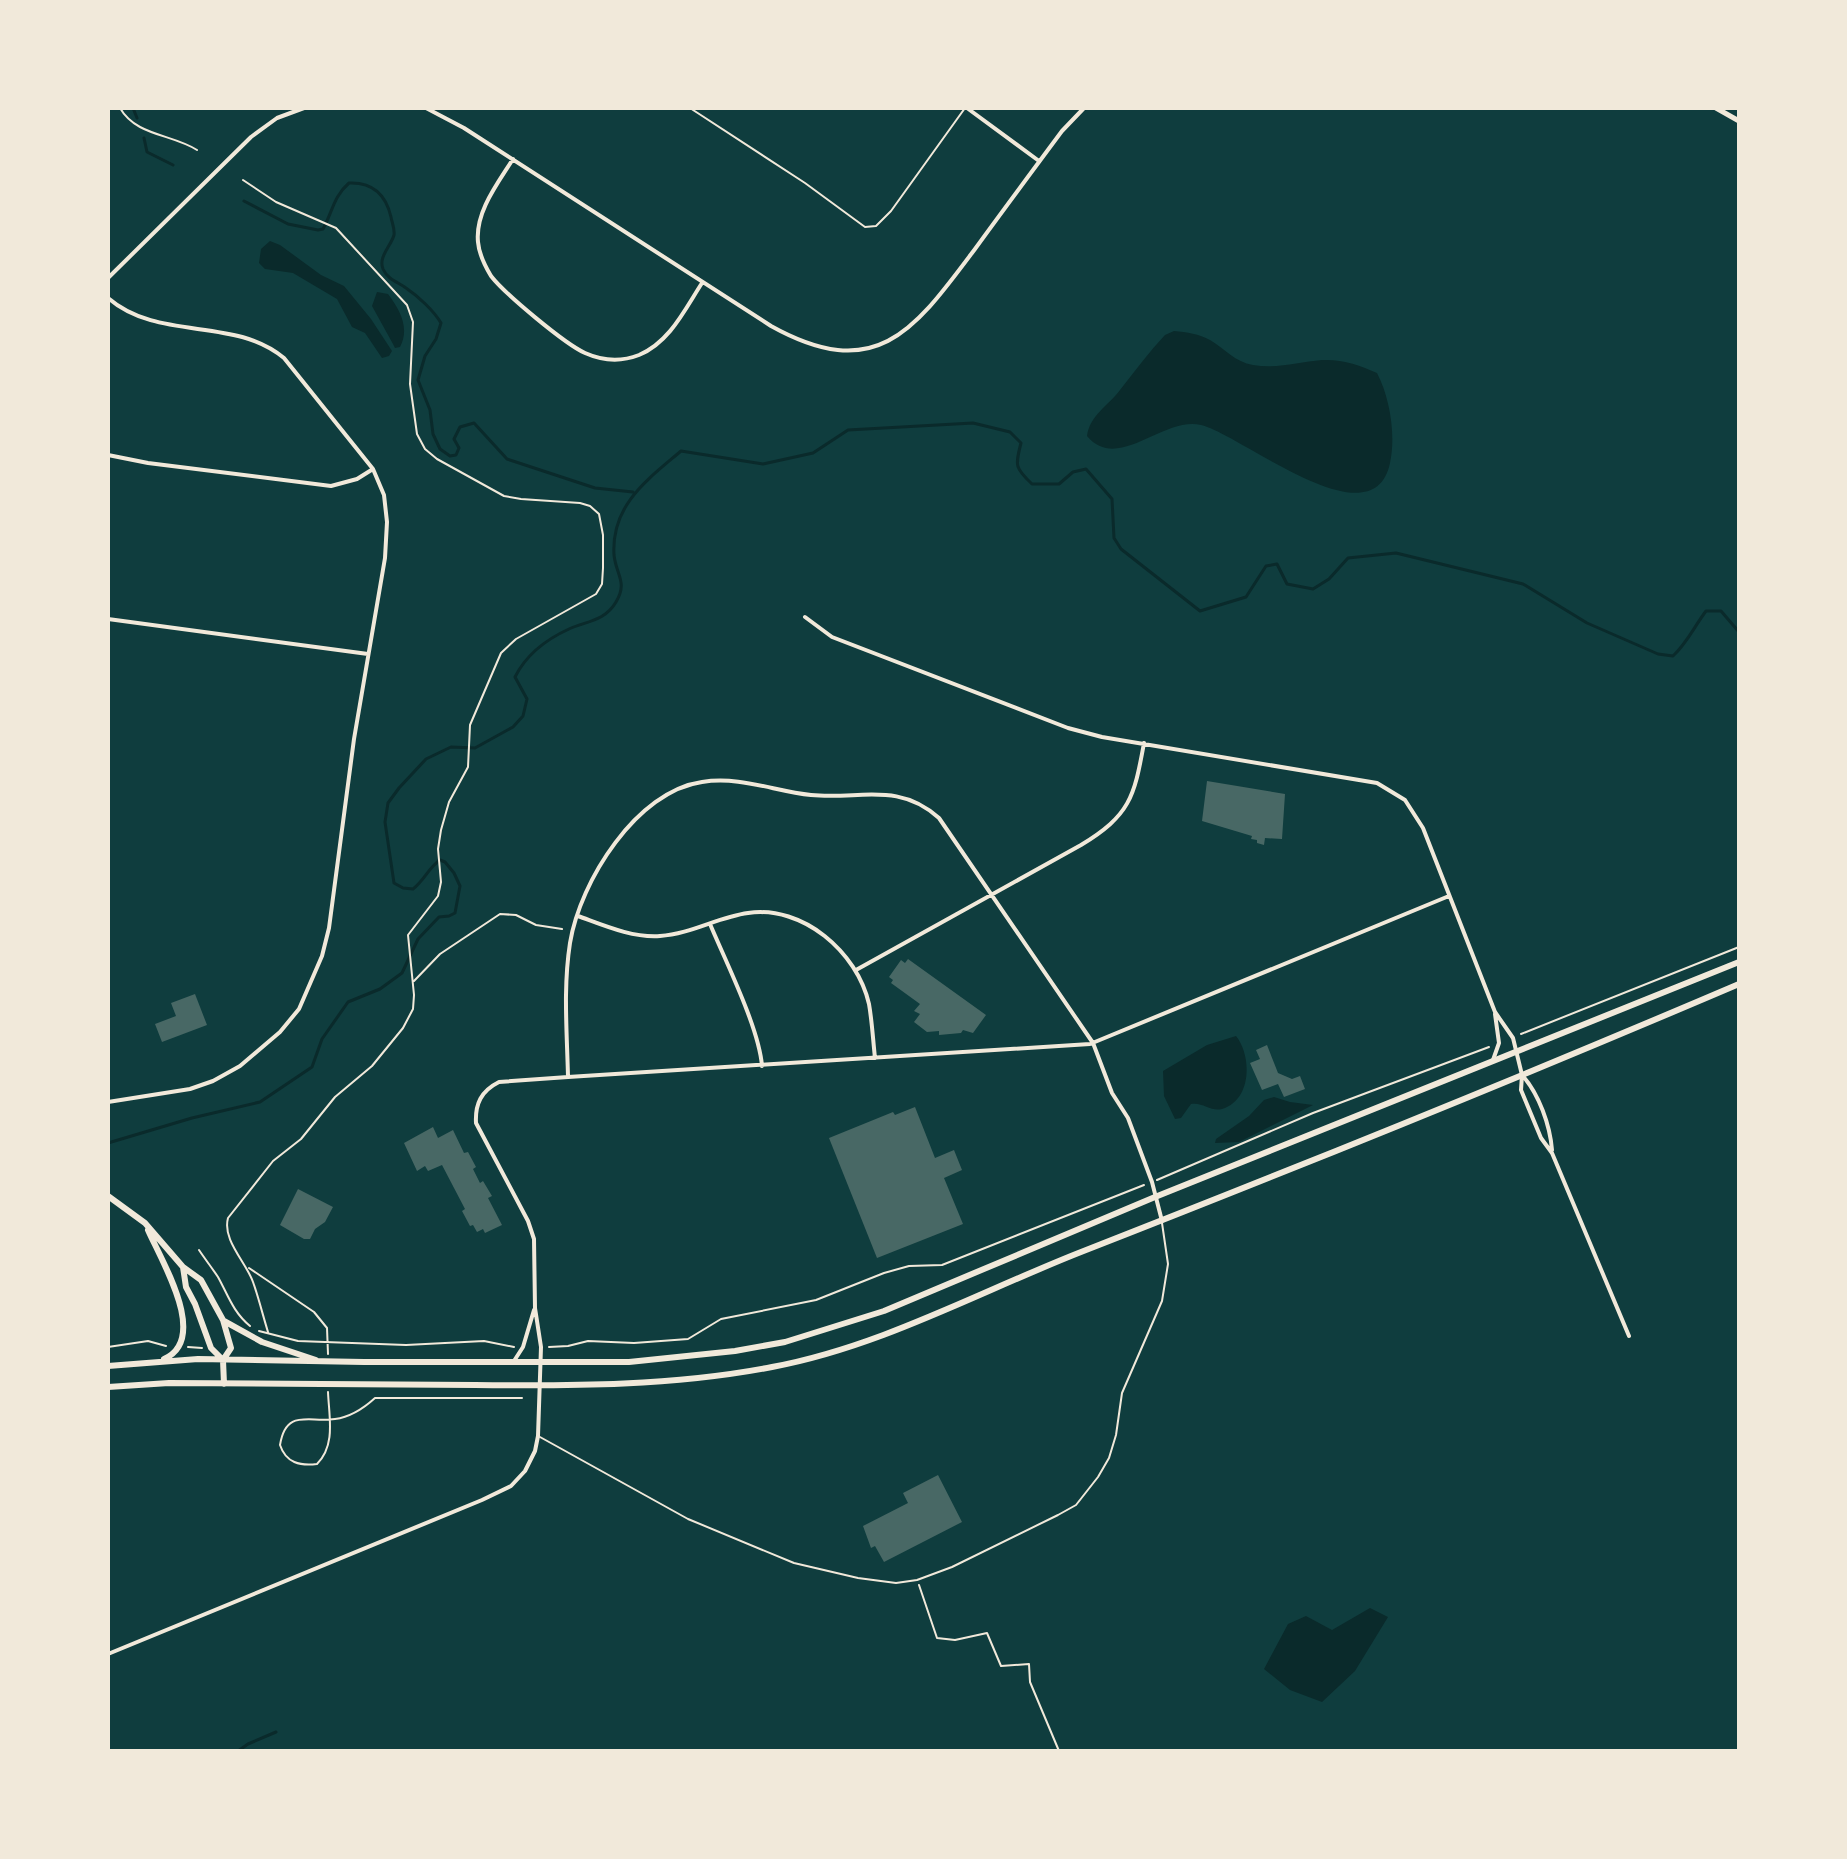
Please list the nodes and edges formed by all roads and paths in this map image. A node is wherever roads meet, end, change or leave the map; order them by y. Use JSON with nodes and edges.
{"nodes":[{"id":1,"x":120,"y":108,"type":"edge"},
{"id":2,"x":304,"y":108,"type":"edge"},
{"id":3,"x":426,"y":108,"type":"edge"},
{"id":4,"x":690,"y":108,"type":"edge"},
{"id":5,"x":966,"y":108,"type":"edge"},
{"id":6,"x":1084,"y":108,"type":"edge"},
{"id":7,"x":1716,"y":108,"type":"edge"},
{"id":8,"x":1739,"y":121,"type":"edge"},
{"id":9,"x":197,"y":150,"type":"dead end"},
{"id":10,"x":513,"y":159,"type":"junction"},
{"id":11,"x":1039,"y":161,"type":"junction"},
{"id":12,"x":243,"y":180,"type":"dead end"},
{"id":13,"x":108,"y":278,"type":"edge"},
{"id":14,"x":702,"y":283,"type":"junction"},
{"id":15,"x":108,"y":298,"type":"edge"},
{"id":16,"x":108,"y":455,"type":"edge"},
{"id":17,"x":373,"y":469,"type":"junction"},
{"id":18,"x":805,"y":617,"type":"dead end"},
{"id":19,"x":108,"y":619,"type":"edge"},
{"id":20,"x":368,"y":654,"type":"junction"},
{"id":21,"x":1144,"y":743,"type":"junction"},
{"id":22,"x":990,"y":894,"type":"junction"},
{"id":23,"x":1449,"y":896,"type":"junction"},
{"id":24,"x":578,"y":916,"type":"junction"},
{"id":25,"x":710,"y":924,"type":"junction"},
{"id":26,"x":562,"y":929,"type":"dead end"},
{"id":27,"x":1739,"y":947,"type":"edge"},
{"id":28,"x":1739,"y":962,"type":"edge"},
{"id":29,"x":856,"y":970,"type":"junction"},
{"id":30,"x":413,"y":982,"type":"junction"},
{"id":31,"x":1739,"y":984,"type":"edge"},
{"id":32,"x":1495,"y":1012,"type":"junction"},
{"id":33,"x":1518,"y":1035,"type":"dead end"},
{"id":34,"x":1093,"y":1043,"type":"junction"},
{"id":35,"x":1489,"y":1047,"type":"dead end"},
{"id":36,"x":1517,"y":1052,"type":"junction"},
{"id":37,"x":875,"y":1058,"type":"junction"},
{"id":38,"x":1492,"y":1061,"type":"junction"},
{"id":39,"x":762,"y":1066,"type":"junction"},
{"id":40,"x":1522,"y":1075,"type":"junction"},
{"id":41,"x":568,"y":1077,"type":"junction"},
{"id":42,"x":108,"y":1102,"type":"edge"},
{"id":43,"x":1552,"y":1153,"type":"junction"},
{"id":44,"x":1162,"y":1178,"type":"dead end"},
{"id":45,"x":1137,"y":1188,"type":"dead end"},
{"id":46,"x":108,"y":1196,"type":"edge"},
{"id":47,"x":1155,"y":1197,"type":"junction"},
{"id":48,"x":1162,"y":1221,"type":"junction"},
{"id":49,"x":145,"y":1223,"type":"junction"},
{"id":50,"x":199,"y":1250,"type":"dead end"},
{"id":51,"x":183,"y":1267,"type":"junction"},
{"id":52,"x":248,"y":1268,"type":"junction"},
{"id":53,"x":535,"y":1308,"type":"junction"},
{"id":54,"x":223,"y":1320,"type":"junction"},
{"id":55,"x":327,"y":1328,"type":"dead end"},
{"id":56,"x":268,"y":1334,"type":"junction"},
{"id":57,"x":1629,"y":1336,"type":"dead end"},
{"id":58,"x":160,"y":1344,"type":"dead end"},
{"id":59,"x":108,"y":1347,"type":"edge"},
{"id":60,"x":512,"y":1347,"type":"dead end"},
{"id":61,"x":548,"y":1347,"type":"dead end"},
{"id":62,"x":160,"y":1360,"type":"junction"},
{"id":63,"x":223,"y":1360,"type":"junction"},
{"id":64,"x":319,"y":1361,"type":"junction"},
{"id":65,"x":513,"y":1362,"type":"junction"},
{"id":66,"x":540,"y":1362,"type":"junction"},
{"id":67,"x":108,"y":1366,"type":"edge"},
{"id":68,"x":224,"y":1384,"type":"junction"},
{"id":69,"x":539,"y":1385,"type":"junction"},
{"id":70,"x":108,"y":1387,"type":"edge"},
{"id":71,"x":522,"y":1398,"type":"dead end"},
{"id":72,"x":329,"y":1423,"type":"dead end"},
{"id":73,"x":538,"y":1436,"type":"junction"},
{"id":74,"x":917,"y":1580,"type":"junction"},
{"id":75,"x":108,"y":1654,"type":"edge"},
{"id":76,"x":1059,"y":1751,"type":"edge"}],
"edges":[{"from":1,"to":9,"type":"path"},
{"from":2,"to":13,"type":"street"},
{"from":3,"to":10,"type":"street"},
{"from":4,"to":5,"type":"lane"},
{"from":5,"to":11,"type":"street"},
{"from":6,"to":11,"type":"street"},
{"from":7,"to":8,"type":"street"},
{"from":10,"to":14,"type":"street"},
{"from":10,"to":14,"type":"street"},
{"from":11,"to":14,"type":"street"},
{"from":12,"to":30,"type":"path"},
{"from":15,"to":17,"type":"street"},
{"from":16,"to":17,"type":"street"},
{"from":17,"to":20,"type":"street"},
{"from":18,"to":21,"type":"street"},
{"from":19,"to":20,"type":"street"},
{"from":20,"to":42,"type":"street"},
{"from":21,"to":22,"type":"street"},
{"from":21,"to":23,"type":"street"},
{"from":22,"to":24,"type":"street"},
{"from":22,"to":29,"type":"street"},
{"from":22,"to":34,"type":"street"},
{"from":23,"to":32,"type":"street"},
{"from":23,"to":34,"type":"street"},
{"from":24,"to":25,"type":"street"},
{"from":24,"to":41,"type":"street"},
{"from":25,"to":29,"type":"street"},
{"from":25,"to":39,"type":"street"},
{"from":26,"to":30,"type":"path"},
{"from":27,"to":33,"type":"path"},
{"from":28,"to":36,"type":"main road"},
{"from":29,"to":37,"type":"street"},
{"from":30,"to":52,"type":"path"},
{"from":31,"to":40,"type":"main road"},
{"from":32,"to":36,"type":"street"},
{"from":32,"to":38,"type":"street"},
{"from":34,"to":37,"type":"street"},
{"from":34,"to":47,"type":"street"},
{"from":35,"to":44,"type":"path"},
{"from":36,"to":38,"type":"main road"},
{"from":36,"to":40,"type":"street"},
{"from":37,"to":39,"type":"street"},
{"from":38,"to":47,"type":"main road"},
{"from":39,"to":41,"type":"street"},
{"from":40,"to":43,"type":"street"},
{"from":40,"to":43,"type":"street"},
{"from":40,"to":48,"type":"main road"},
{"from":41,"to":53,"type":"street"},
{"from":43,"to":57,"type":"street"},
{"from":45,"to":61,"type":"path"},
{"from":46,"to":49,"type":"main road"},
{"from":47,"to":48,"type":"street"},
{"from":47,"to":66,"type":"main road"},
{"from":48,"to":69,"type":"main road"},
{"from":48,"to":74,"type":"lane"},
{"from":49,"to":51,"type":"main road"},
{"from":49,"to":62,"type":"main road"},
{"from":50,"to":56,"type":"path"},
{"from":51,"to":54,"type":"main road"},
{"from":51,"to":63,"type":"main road"},
{"from":52,"to":55,"type":"path"},
{"from":52,"to":56,"type":"path"},
{"from":53,"to":65,"type":"street"},
{"from":53,"to":66,"type":"street"},
{"from":54,"to":63,"type":"main road"},
{"from":54,"to":64,"type":"main road"},
{"from":56,"to":60,"type":"path"},
{"from":58,"to":59,"type":"path"},
{"from":62,"to":63,"type":"main road"},
{"from":62,"to":67,"type":"main road"},
{"from":63,"to":64,"type":"main road"},
{"from":63,"to":68,"type":"main road"},
{"from":64,"to":65,"type":"main road"},
{"from":65,"to":66,"type":"main road"},
{"from":66,"to":69,"type":"street"},
{"from":68,"to":69,"type":"main road"},
{"from":68,"to":70,"type":"main road"},
{"from":69,"to":73,"type":"street"},
{"from":71,"to":72,"type":"path"},
{"from":73,"to":74,"type":"lane"},
{"from":73,"to":75,"type":"street"},
{"from":74,"to":76,"type":"path"}]}
